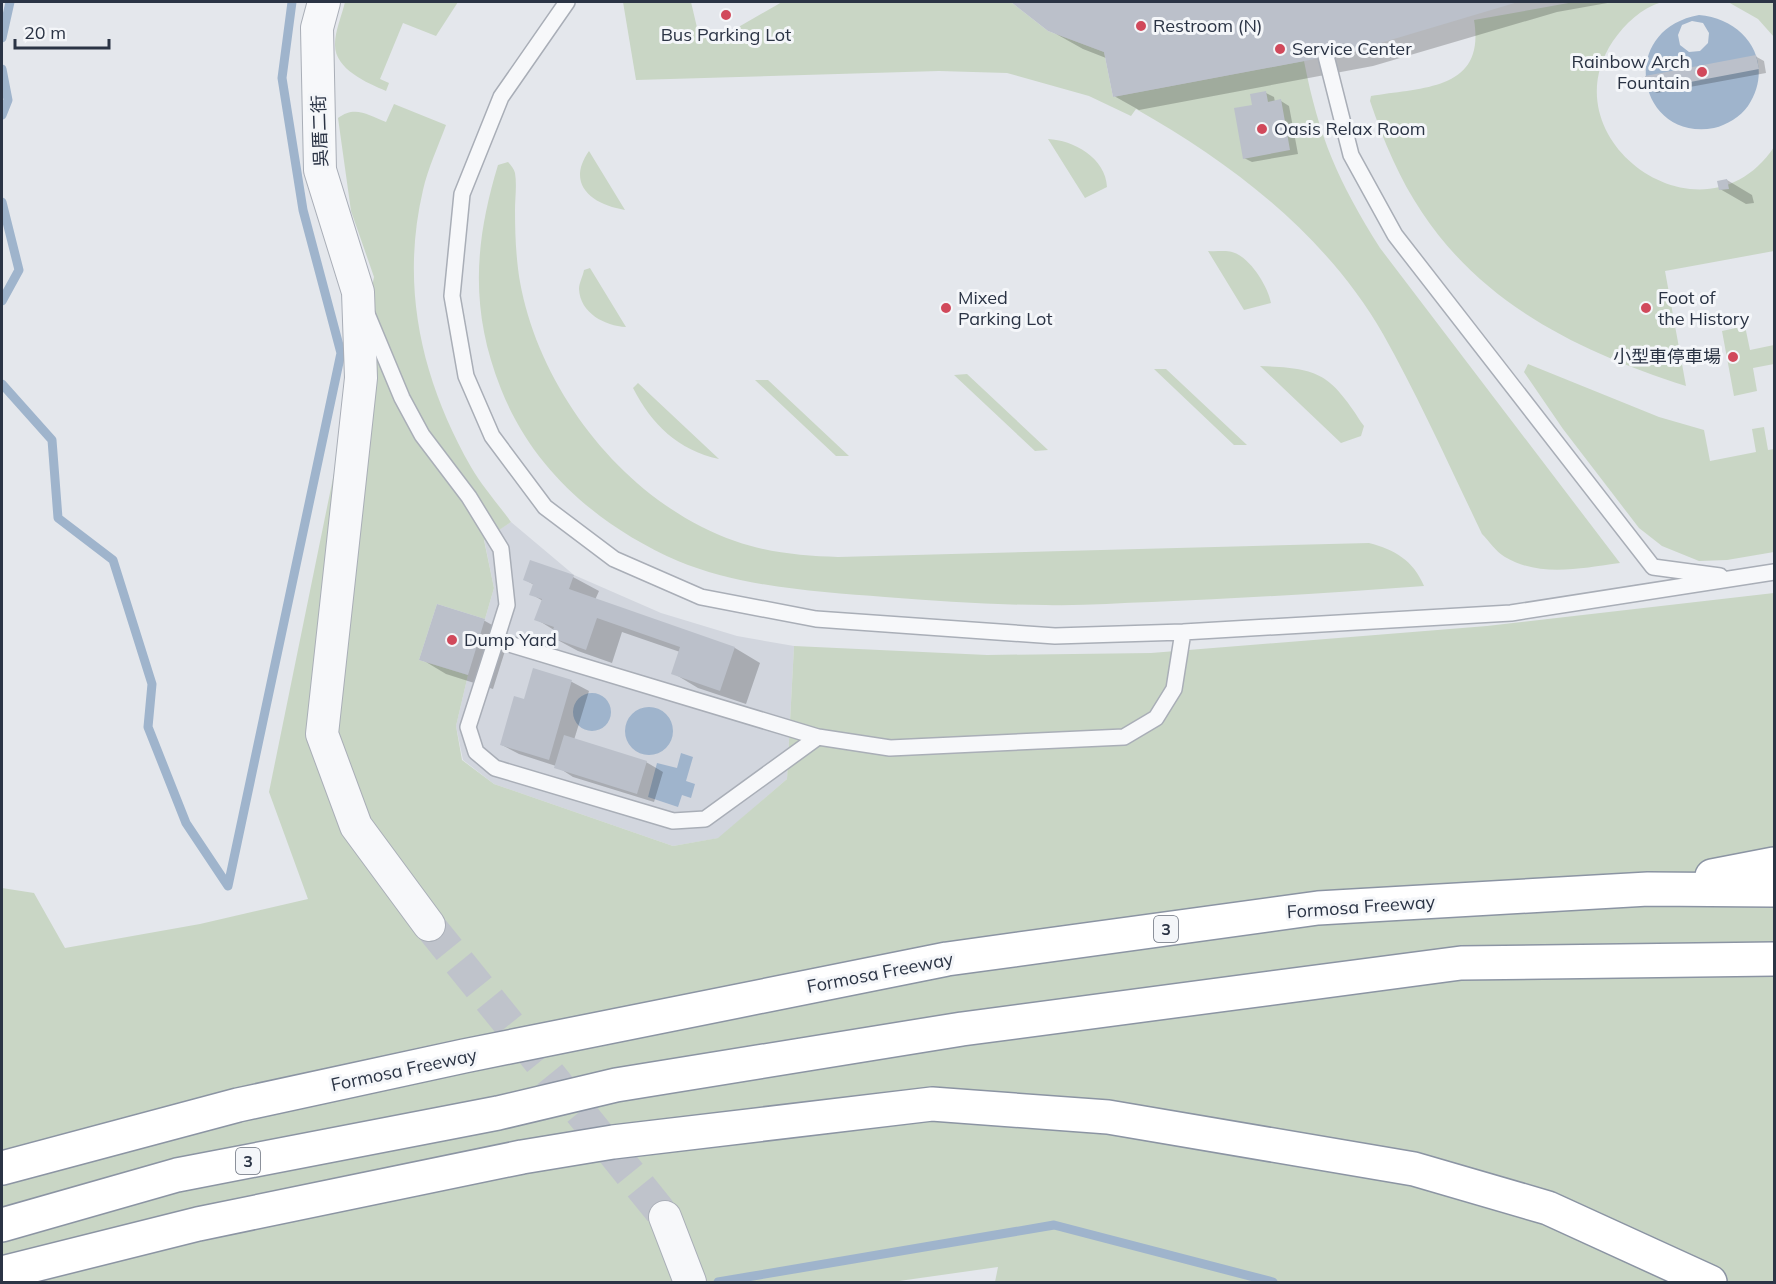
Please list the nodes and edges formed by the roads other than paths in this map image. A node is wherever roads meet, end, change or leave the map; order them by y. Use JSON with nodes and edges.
{"nodes":[{"id":1,"x":324,"y":2,"type":"edge"},
{"id":2,"x":567,"y":2,"type":"edge"},
{"id":3,"x":1326,"y":56,"type":"dead end"},
{"id":4,"x":358,"y":292,"type":"junction"},
{"id":5,"x":1774,"y":572,"type":"edge"},
{"id":6,"x":1736,"y":578,"type":"junction"},
{"id":7,"x":1183,"y":633,"type":"junction"},
{"id":8,"x":496,"y":640,"type":"junction"},
{"id":9,"x":818,"y":737,"type":"junction"},
{"id":10,"x":1774,"y":864,"type":"edge"},
{"id":11,"x":1648,"y":889,"type":"junction"},
{"id":12,"x":1774,"y":890,"type":"edge"},
{"id":13,"x":429,"y":926,"type":"tunnel mouth"},
{"id":14,"x":1774,"y":959,"type":"edge"},
{"id":15,"x":2,"y":1168,"type":"edge"},
{"id":16,"x":665,"y":1217,"type":"tunnel mouth"},
{"id":17,"x":2,"y":1225,"type":"edge"},
{"id":18,"x":2,"y":1273,"type":"edge"},
{"id":19,"x":690,"y":1282,"type":"edge"},
{"id":20,"x":1710,"y":1282,"type":"edge"}],
"edges":[{"from":1,"to":4,"type":"street","name":"吳厝二街"},
{"from":2,"to":7,"type":"lane"},
{"from":3,"to":6,"type":"lane"},
{"from":4,"to":8,"type":"lane"},
{"from":4,"to":13,"type":"street","name":"吳厝二街"},
{"from":5,"to":6,"type":"lane"},
{"from":6,"to":7,"type":"lane"},
{"from":7,"to":9,"type":"lane"},
{"from":8,"to":9,"type":"lane"},
{"from":8,"to":9,"type":"lane"},
{"from":10,"to":11,"type":"highway"},
{"from":11,"to":12,"type":"highway","name":"Formosa Freeway","number":"3"},
{"from":11,"to":15,"type":"highway","name":"Formosa Freeway","number":"3"},
{"from":14,"to":17,"type":"highway","number":"3"},
{"from":16,"to":19,"type":"street"},
{"from":18,"to":20,"type":"highway"}]}
